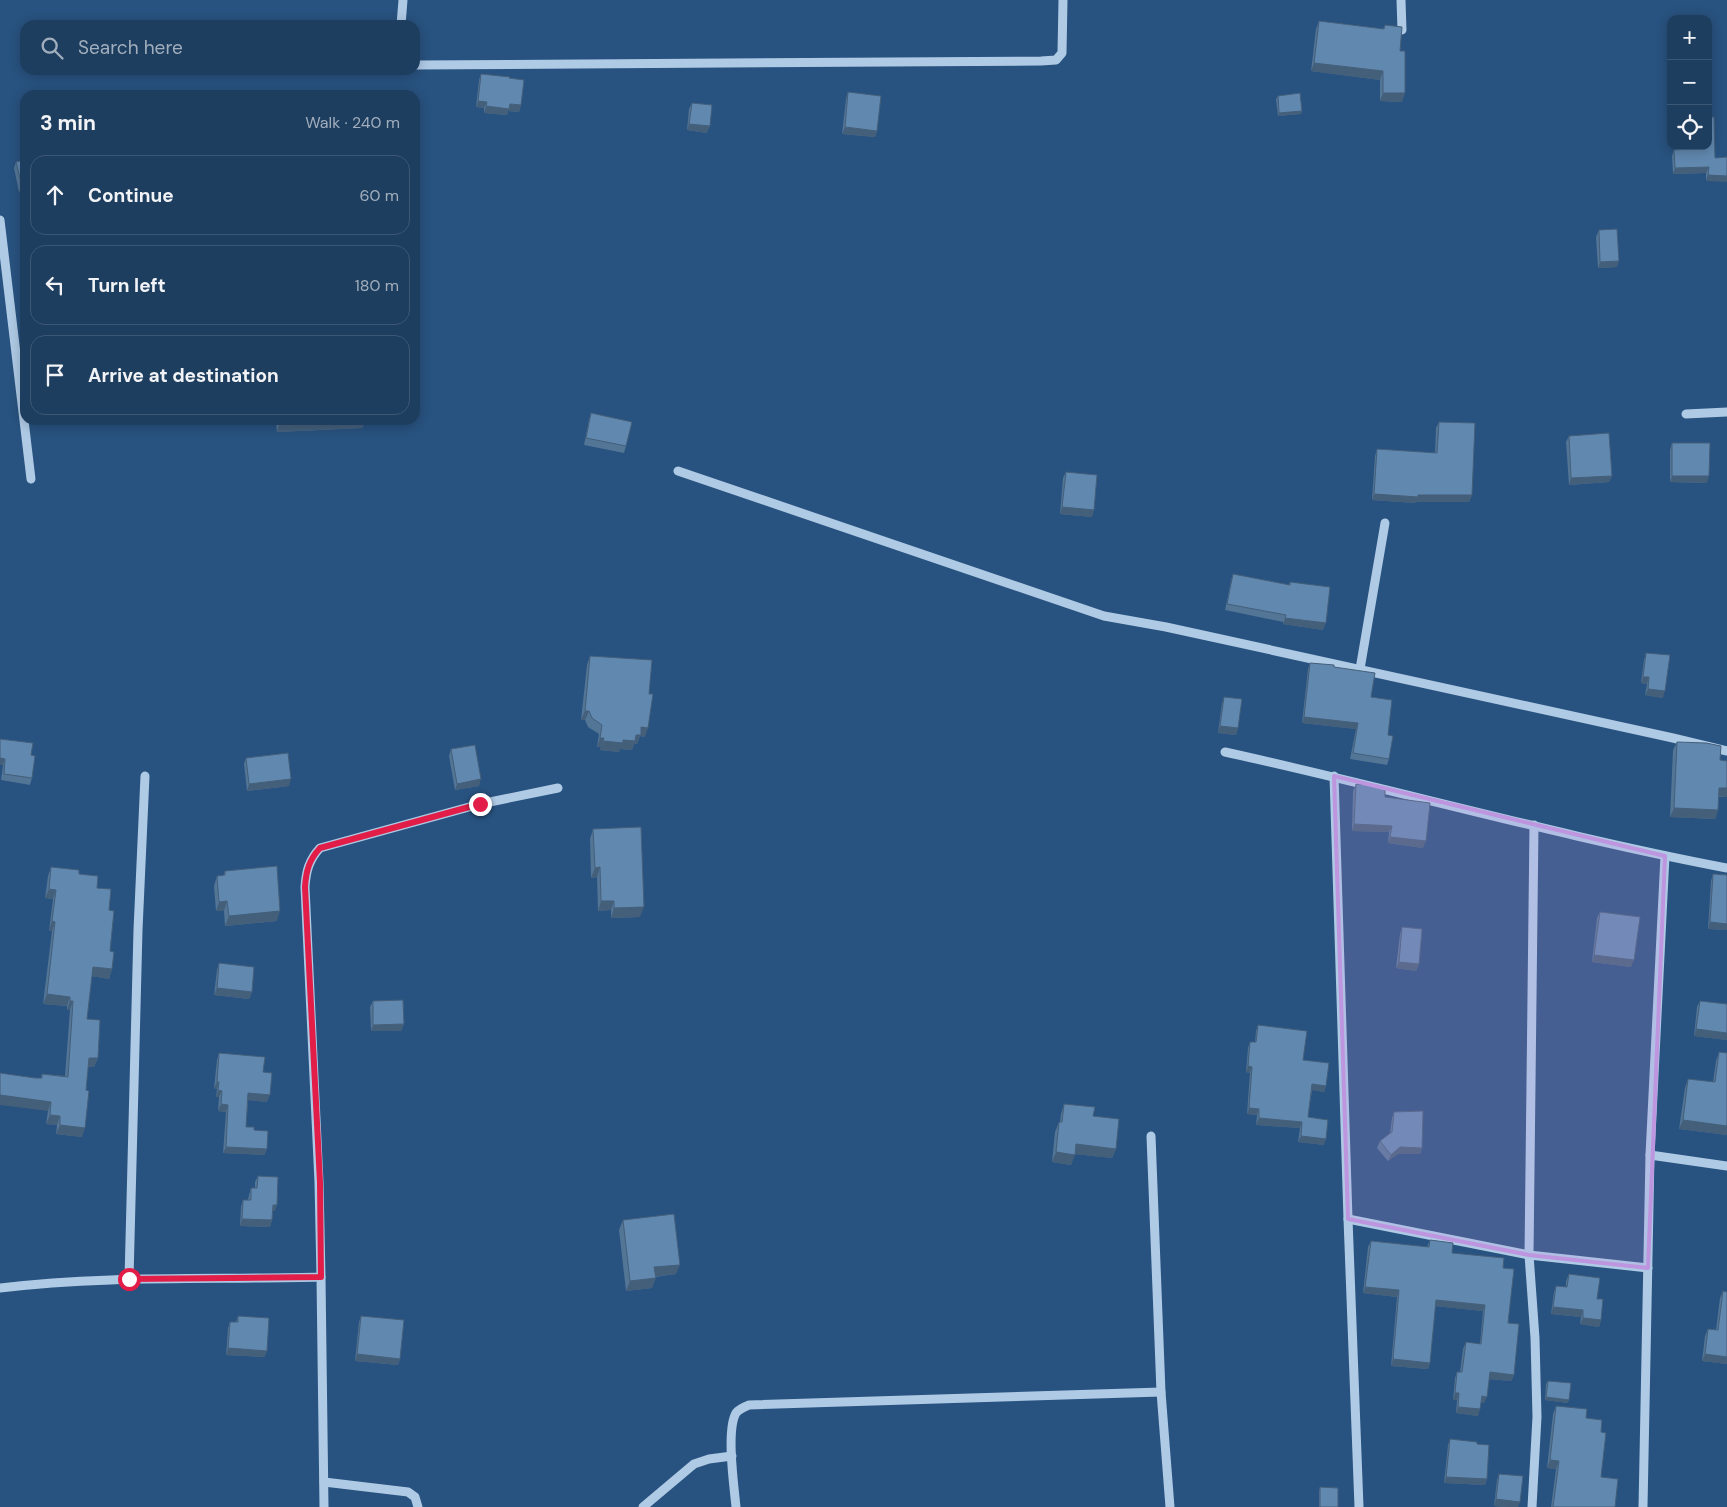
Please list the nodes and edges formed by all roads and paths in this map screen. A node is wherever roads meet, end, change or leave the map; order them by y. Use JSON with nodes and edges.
{"nodes":[{"id":1,"x":403,"y":0,"type":"edge"},
{"id":2,"x":1063,"y":0,"type":"edge"},
{"id":3,"x":1401,"y":0,"type":"edge"},
{"id":4,"x":401,"y":20,"type":"edge"},
{"id":5,"x":1402,"y":30,"type":"edge"},
{"id":6,"x":420,"y":65,"type":"edge"},
{"id":7,"x":0,"y":220,"type":"edge"},
{"id":8,"x":20,"y":387,"type":"edge"},
{"id":9,"x":1727,"y":412,"type":"edge"},
{"id":10,"x":1686,"y":414,"type":"dead end"},
{"id":11,"x":25,"y":425,"type":"edge"},
{"id":12,"x":678,"y":471,"type":"dead end"},
{"id":13,"x":31,"y":479,"type":"dead end"},
{"id":14,"x":1385,"y":523,"type":"dead end"},
{"id":15,"x":1360,"y":669,"type":"junction"},
{"id":16,"x":1727,"y":751,"type":"edge"},
{"id":17,"x":1225,"y":752,"type":"dead end"},
{"id":18,"x":145,"y":776,"type":"dead end"},
{"id":19,"x":1334,"y":776,"type":"junction"},
{"id":20,"x":558,"y":788,"type":"dead end"},
{"id":21,"x":1534,"y":825,"type":"junction"},
{"id":22,"x":1665,"y":856,"type":"junction"},
{"id":23,"x":1727,"y":868,"type":"edge"},
{"id":24,"x":1151,"y":1136,"type":"dead end"},
{"id":25,"x":1650,"y":1155,"type":"junction"},
{"id":26,"x":1727,"y":1166,"type":"edge"},
{"id":27,"x":1348,"y":1219,"type":"junction"},
{"id":28,"x":1529,"y":1255,"type":"junction"},
{"id":29,"x":1648,"y":1268,"type":"junction"},
{"id":30,"x":321,"y":1277,"type":"junction"},
{"id":31,"x":129,"y":1279,"type":"junction"},
{"id":32,"x":0,"y":1288,"type":"edge"},
{"id":33,"x":1162,"y":1392,"type":"junction"},
{"id":34,"x":732,"y":1456,"type":"junction"},
{"id":35,"x":324,"y":1482,"type":"junction"},
{"id":36,"x":324,"y":1507,"type":"edge"},
{"id":37,"x":418,"y":1507,"type":"edge"},
{"id":38,"x":643,"y":1507,"type":"edge"},
{"id":39,"x":736,"y":1507,"type":"edge"},
{"id":40,"x":1170,"y":1507,"type":"edge"},
{"id":41,"x":1359,"y":1507,"type":"edge"},
{"id":42,"x":1532,"y":1507,"type":"edge"},
{"id":43,"x":1643,"y":1507,"type":"edge"}],
"edges":[{"from":1,"to":4,"type":"street"},
{"from":2,"to":6,"type":"street"},
{"from":3,"to":5,"type":"street"},
{"from":7,"to":8,"type":"street"},
{"from":9,"to":10,"type":"street"},
{"from":11,"to":13,"type":"street"},
{"from":12,"to":15,"type":"street"},
{"from":14,"to":15,"type":"street"},
{"from":15,"to":16,"type":"street"},
{"from":17,"to":19,"type":"street"},
{"from":18,"to":31,"type":"street"},
{"from":19,"to":21,"type":"street"},
{"from":19,"to":27,"type":"street"},
{"from":20,"to":30,"type":"street"},
{"from":21,"to":22,"type":"street"},
{"from":21,"to":28,"type":"street"},
{"from":22,"to":23,"type":"street"},
{"from":22,"to":25,"type":"street"},
{"from":24,"to":33,"type":"street"},
{"from":25,"to":26,"type":"street"},
{"from":25,"to":29,"type":"street"},
{"from":27,"to":28,"type":"street"},
{"from":27,"to":41,"type":"street"},
{"from":28,"to":29,"type":"street"},
{"from":28,"to":42,"type":"street"},
{"from":29,"to":43,"type":"street"},
{"from":30,"to":31,"type":"street"},
{"from":30,"to":35,"type":"street"},
{"from":31,"to":32,"type":"street"},
{"from":33,"to":34,"type":"street"},
{"from":33,"to":40,"type":"street"},
{"from":34,"to":38,"type":"street"},
{"from":34,"to":39,"type":"street"},
{"from":35,"to":36,"type":"street"},
{"from":35,"to":37,"type":"street"}]}
